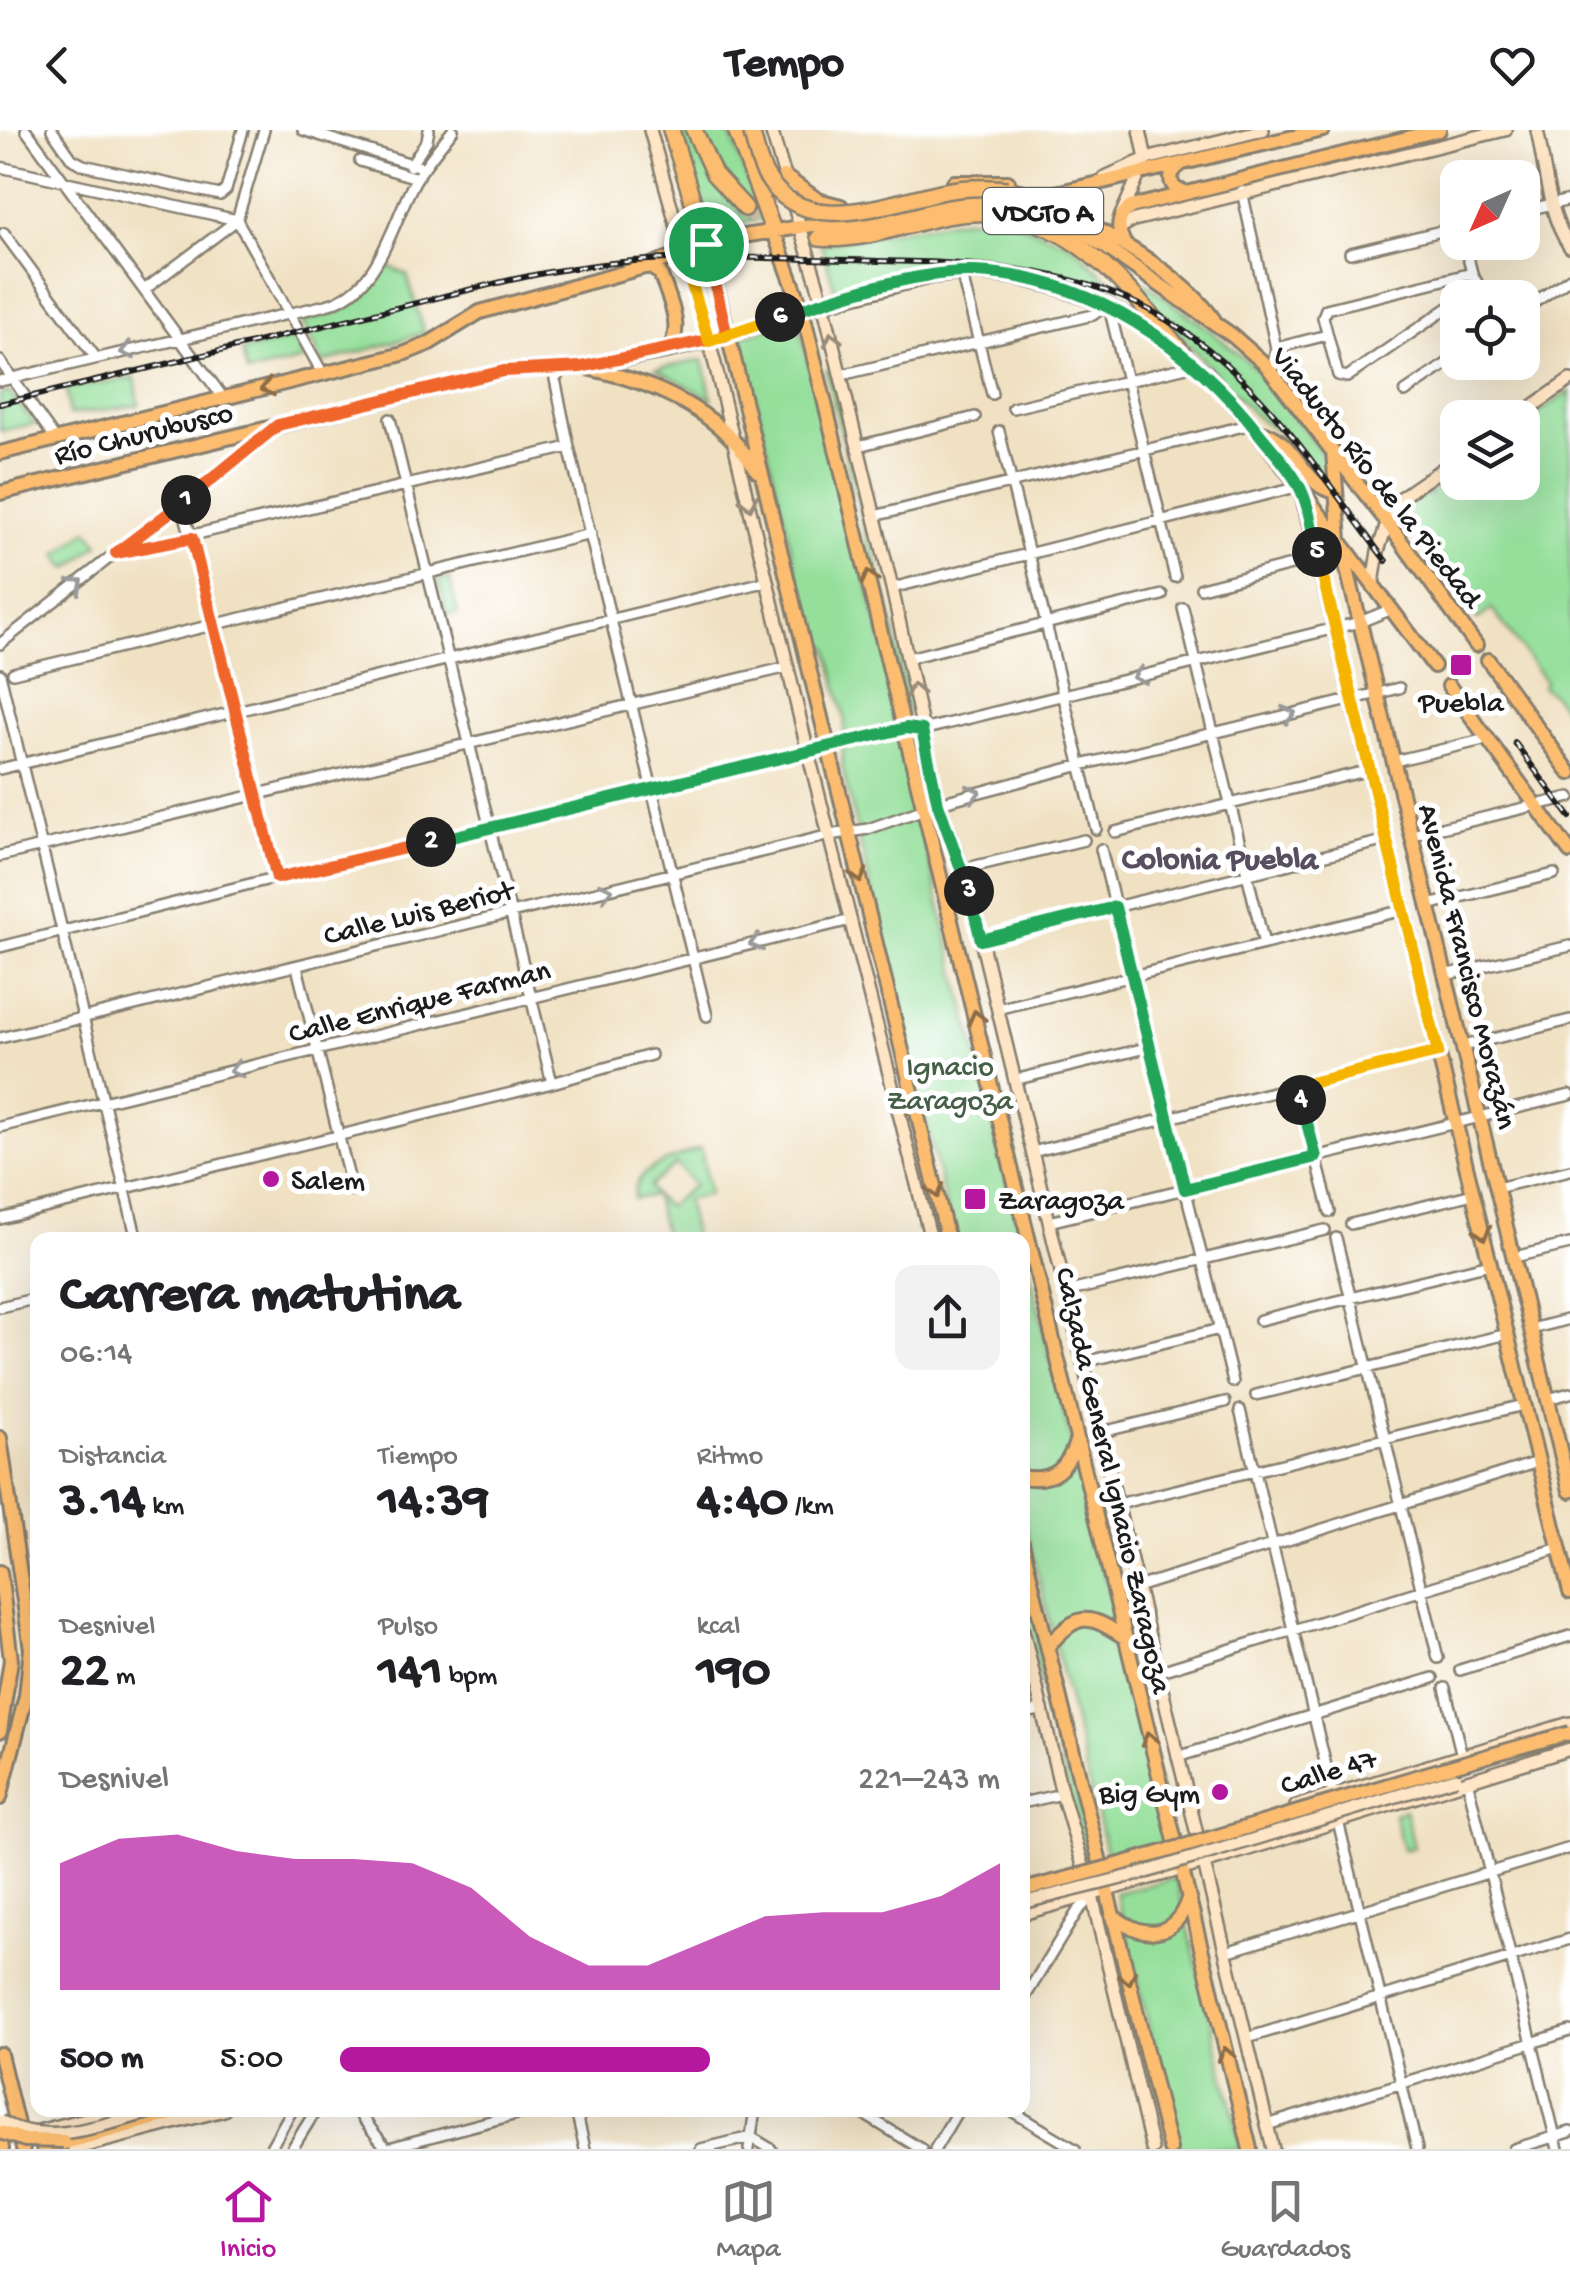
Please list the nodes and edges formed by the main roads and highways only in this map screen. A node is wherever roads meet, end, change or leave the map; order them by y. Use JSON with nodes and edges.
{"nodes":[{"id":1,"x":650,"y":130,"type":"edge"},
{"id":2,"x":694,"y":130,"type":"edge"},
{"id":3,"x":736,"y":130,"type":"edge"},
{"id":4,"x":750,"y":130,"type":"edge"},
{"id":5,"x":771,"y":130,"type":"edge"},
{"id":6,"x":1140,"y":130,"type":"edge"},
{"id":7,"x":1263,"y":130,"type":"edge"},
{"id":8,"x":1323,"y":130,"type":"edge"},
{"id":9,"x":1439,"y":130,"type":"edge"},
{"id":10,"x":1505,"y":130,"type":"edge"},
{"id":11,"x":1537,"y":130,"type":"edge"},
{"id":12,"x":672,"y":135,"type":"edge"},
{"id":13,"x":1146,"y":159,"type":"junction"},
{"id":14,"x":1180,"y":165,"type":"junction"},
{"id":15,"x":1295,"y":165,"type":"junction"},
{"id":16,"x":1140,"y":174,"type":"junction"},
{"id":17,"x":784,"y":176,"type":"junction"},
{"id":18,"x":1298,"y":180,"type":"junction"},
{"id":19,"x":1083,"y":187,"type":"junction"},
{"id":20,"x":1185,"y":192,"type":"junction"},
{"id":21,"x":1039,"y":198,"type":"junction"},
{"id":22,"x":840,"y":206,"type":"junction"},
{"id":23,"x":745,"y":208,"type":"tunnel mouth"},
{"id":24,"x":1122,"y":213,"type":"junction"},
{"id":25,"x":800,"y":227,"type":"junction"},
{"id":26,"x":1119,"y":228,"type":"junction"},
{"id":27,"x":774,"y":230,"type":"junction"},
{"id":28,"x":819,"y":238,"type":"dead end"},
{"id":29,"x":706,"y":244,"type":"junction"},
{"id":30,"x":1126,"y":247,"type":"junction"},
{"id":31,"x":1570,"y":247,"type":"edge"},
{"id":32,"x":682,"y":252,"type":"junction"},
{"id":33,"x":648,"y":266,"type":"junction"},
{"id":34,"x":823,"y":303,"type":"junction"},
{"id":35,"x":802,"y":308,"type":"junction"},
{"id":36,"x":1218,"y":326,"type":"junction"},
{"id":37,"x":727,"y":336,"type":"junction"},
{"id":38,"x":709,"y":341,"type":"junction"},
{"id":39,"x":667,"y":351,"type":"junction"},
{"id":40,"x":1191,"y":360,"type":"junction"},
{"id":41,"x":581,"y":367,"type":"junction"},
{"id":42,"x":1570,"y":380,"type":"edge"},
{"id":43,"x":1540,"y":401,"type":"edge"},
{"id":44,"x":1255,"y":427,"type":"junction"},
{"id":45,"x":735,"y":442,"type":"junction"},
{"id":46,"x":1333,"y":450,"type":"junction"},
{"id":47,"x":0,"y":453,"type":"edge"},
{"id":48,"x":1440,"y":470,"type":"edge"},
{"id":49,"x":763,"y":482,"type":"junction"},
{"id":50,"x":1300,"y":486,"type":"junction"},
{"id":51,"x":1335,"y":491,"type":"junction"},
{"id":52,"x":0,"y":493,"type":"edge"},
{"id":53,"x":1387,"y":522,"type":"junction"},
{"id":54,"x":1340,"y":540,"type":"junction"},
{"id":55,"x":1373,"y":584,"type":"junction"},
{"id":56,"x":1476,"y":645,"type":"dead end"},
{"id":57,"x":1488,"y":660,"type":"dead end"},
{"id":58,"x":1434,"y":666,"type":"dead end"},
{"id":59,"x":1448,"y":686,"type":"dead end"},
{"id":60,"x":1570,"y":773,"type":"edge"},
{"id":61,"x":932,"y":806,"type":"junction"},
{"id":62,"x":1570,"y":852,"type":"edge"},
{"id":63,"x":909,"y":1081,"type":"junction"},
{"id":64,"x":896,"y":1096,"type":"junction"},
{"id":65,"x":916,"y":1110,"type":"junction"},
{"id":66,"x":929,"y":1232,"type":"edge"},
{"id":67,"x":946,"y":1232,"type":"edge"},
{"id":68,"x":1078,"y":1437,"type":"junction"},
{"id":69,"x":0,"y":1438,"type":"edge"},
{"id":70,"x":1566,"y":1454,"type":"edge"},
{"id":71,"x":1030,"y":1478,"type":"edge"},
{"id":72,"x":1570,"y":1491,"type":"edge"},
{"id":73,"x":0,"y":1572,"type":"edge"},
{"id":74,"x":1030,"y":1575,"type":"edge"},
{"id":75,"x":1570,"y":1592,"type":"edge"},
{"id":76,"x":1124,"y":1637,"type":"junction"},
{"id":77,"x":1048,"y":1646,"type":"junction"},
{"id":78,"x":1030,"y":1654,"type":"edge"},
{"id":79,"x":1570,"y":1723,"type":"edge"},
{"id":80,"x":0,"y":1731,"type":"edge"},
{"id":81,"x":1570,"y":1733,"type":"edge"},
{"id":82,"x":1570,"y":1749,"type":"edge"},
{"id":83,"x":1462,"y":1779,"type":"junction"},
{"id":84,"x":0,"y":1798,"type":"edge"},
{"id":85,"x":1233,"y":1826,"type":"junction"},
{"id":86,"x":1197,"y":1838,"type":"junction"},
{"id":87,"x":1174,"y":1845,"type":"junction"},
{"id":88,"x":1241,"y":1851,"type":"junction"},
{"id":89,"x":1204,"y":1863,"type":"junction"},
{"id":90,"x":1101,"y":1865,"type":"junction"},
{"id":91,"x":1082,"y":1870,"type":"junction"},
{"id":92,"x":1181,"y":1870,"type":"junction"},
{"id":93,"x":1045,"y":1879,"type":"junction"},
{"id":94,"x":1030,"y":1884,"type":"edge"},
{"id":95,"x":1030,"y":1885,"type":"edge"},
{"id":96,"x":1099,"y":1894,"type":"junction"},
{"id":97,"x":1188,"y":1900,"type":"junction"},
{"id":98,"x":1030,"y":1902,"type":"edge"},
{"id":99,"x":1053,"y":1906,"type":"junction"},
{"id":100,"x":1030,"y":1912,"type":"edge"},
{"id":101,"x":1112,"y":1915,"type":"junction"},
{"id":102,"x":0,"y":2054,"type":"edge"},
{"id":103,"x":99,"y":2117,"type":"edge"},
{"id":104,"x":127,"y":2117,"type":"edge"},
{"id":105,"x":162,"y":2117,"type":"edge"},
{"id":106,"x":193,"y":2117,"type":"edge"},
{"id":107,"x":0,"y":2121,"type":"edge"},
{"id":108,"x":0,"y":2132,"type":"edge"},
{"id":109,"x":0,"y":2140,"type":"edge"},
{"id":110,"x":22,"y":2142,"type":"edge"},
{"id":111,"x":68,"y":2145,"type":"edge"},
{"id":112,"x":2,"y":2149,"type":"edge"},
{"id":113,"x":42,"y":2149,"type":"edge"},
{"id":114,"x":1152,"y":2149,"type":"edge"},
{"id":115,"x":1170,"y":2149,"type":"edge"},
{"id":116,"x":1250,"y":2149,"type":"edge"},
{"id":117,"x":1273,"y":2149,"type":"edge"}],
"edges":[{"from":1,"to":32,"type":"main road"},
{"from":2,"to":23,"type":"highway"},
{"from":3,"to":27,"type":"highway","name":"Calzada General Ignacio Zaragoza"},
{"from":4,"to":21,"type":"highway","bridge":true},
{"from":5,"to":17,"type":"main road","name":"Calzada General Ignacio Zaragoza"},
{"from":6,"to":13,"type":"main road"},
{"from":7,"to":13,"type":"main road"},
{"from":8,"to":14,"type":"main road"},
{"from":9,"to":15,"type":"main road"},
{"from":10,"to":18,"type":"main road"},
{"from":11,"to":31,"type":"main road"},
{"from":12,"to":29,"type":"highway"},
{"from":13,"to":16,"type":"main road"},
{"from":13,"to":19,"type":"main road"},
{"from":14,"to":16,"type":"main road"},
{"from":14,"to":20,"type":"main road"},
{"from":15,"to":18,"type":"main road"},
{"from":15,"to":20,"type":"main road"},
{"from":16,"to":19,"type":"main road"},
{"from":16,"to":24,"type":"main road"},
{"from":17,"to":22,"type":"main road"},
{"from":17,"to":25,"type":"main road","name":"Calzada General Ignacio Zaragoza"},
{"from":18,"to":26,"type":"main road"},
{"from":19,"to":21,"type":"main road"},
{"from":20,"to":24,"type":"main road"},
{"from":21,"to":22,"type":"main road"},
{"from":21,"to":30,"type":"main road"},
{"from":22,"to":25,"type":"main road"},
{"from":24,"to":26,"type":"main road"},
{"from":25,"to":27,"type":"main road","name":"Río Churubusco"},
{"from":25,"to":34,"type":"main road","name":"Calzada General Ignacio Zaragoza"},
{"from":25,"to":36,"type":"main road","name":"Viaducto Río de la Piedad","number":"VDCTO A"},
{"from":26,"to":30,"type":"main road"},
{"from":27,"to":29,"type":"main road","name":"Río Churubusco"},
{"from":27,"to":35,"type":"main road","name":"Calzada General Ignacio Zaragoza"},
{"from":28,"to":40,"type":"highway"},
{"from":29,"to":32,"type":"main road","name":"Río Churubusco"},
{"from":29,"to":37,"type":"main road"},
{"from":30,"to":36,"type":"main road"},
{"from":32,"to":33,"type":"main road","name":"Río Churubusco"},
{"from":32,"to":38,"type":"main road"},
{"from":33,"to":39,"type":"main road"},
{"from":33,"to":47,"type":"main road","name":"Río Churubusco","one_way":true},
{"from":34,"to":35,"type":"main road","name":"Río Churubusco"},
{"from":34,"to":40,"type":"main road","number":"VDCTO A"},
{"from":61,"to":34,"type":"main road","name":"Calzada General Ignacio Zaragoza","one_way":true},
{"from":35,"to":37,"type":"main road","name":"Río Churubusco"},
{"from":61,"to":35,"type":"main road","name":"Calzada General Ignacio Zaragoza","one_way":true},
{"from":36,"to":46,"type":"main road","name":"Viaducto Río de la Piedad","number":"VDCTO A"},
{"from":37,"to":38,"type":"main road","name":"Río Churubusco"},
{"from":37,"to":49,"type":"main road"},
{"from":38,"to":39,"type":"main road","name":"Río Churubusco"},
{"from":38,"to":45,"type":"main road"},
{"from":39,"to":41,"type":"main road","name":"Río Churubusco"},
{"from":40,"to":44,"type":"main road","number":"VDCTO A"},
{"from":41,"to":45,"type":"main road"},
{"from":41,"to":52,"type":"main road","name":"Río Churubusco"},
{"from":42,"to":43,"type":"main road"},
{"from":44,"to":50,"type":"main road","number":"VDCTO A"},
{"from":44,"to":51,"type":"main road"},
{"from":45,"to":49,"type":"main road"},
{"from":45,"to":64,"type":"main road","one_way":true},
{"from":46,"to":51,"type":"main road","name":"Avenida Francisco Morazán"},
{"from":46,"to":53,"type":"main road","name":"Viaducto Río de la Piedad","number":"VDCTO A"},
{"from":48,"to":53,"type":"main road"},
{"from":49,"to":63,"type":"main road","one_way":true},
{"from":50,"to":54,"type":"main road","number":"VDCTO A"},
{"from":50,"to":75,"type":"main road","name":"Avenida Francisco Morazán","one_way":true},
{"from":51,"to":54,"type":"main road","name":"Avenida Francisco Morazán"},
{"from":53,"to":55,"type":"main road"},
{"from":53,"to":56,"type":"main road","name":"Viaducto Río de la Piedad","number":"VDCTO A"},
{"from":54,"to":55,"type":"main road","number":"VDCTO A"},
{"from":54,"to":70,"type":"main road","name":"Avenida Francisco Morazán"},
{"from":55,"to":58,"type":"main road","number":"VDCTO A"},
{"from":57,"to":60,"type":"main road"},
{"from":59,"to":62,"type":"main road"},
{"from":68,"to":61,"type":"main road","name":"Calzada General Ignacio Zaragoza","one_way":true},
{"from":61,"to":86,"type":"main road","name":"Calzada General Ignacio Zaragoza"},
{"from":63,"to":64,"type":"main road"},
{"from":63,"to":65,"type":"main road"},
{"from":64,"to":65,"type":"main road"},
{"from":64,"to":66,"type":"main road"},
{"from":65,"to":67,"type":"main road","one_way":true},
{"from":68,"to":71,"type":"main road"},
{"from":68,"to":76,"type":"main road","name":"Calzada General Ignacio Zaragoza"},
{"from":69,"to":84,"type":"main road"},
{"from":70,"to":72,"type":"main road","name":"Avenida Francisco Morazán"},
{"from":73,"to":80,"type":"main road"},
{"from":74,"to":77,"type":"main road"},
{"from":76,"to":77,"type":"main road"},
{"from":87,"to":76,"type":"main road","name":"Calzada General Ignacio Zaragoza","one_way":true},
{"from":77,"to":90,"type":"main road"},
{"from":78,"to":91,"type":"main road"},
{"from":79,"to":85,"type":"main road","name":"Calle 47"},
{"from":81,"to":95,"type":"main road","bridge":true},
{"from":82,"to":83,"type":"main road","name":"Calle 47"},
{"from":83,"to":88,"type":"main road","name":"Calle 47"},
{"from":83,"to":98,"type":"main road","bridge":true},
{"from":85,"to":86,"type":"main road","name":"Calle 47"},
{"from":85,"to":88,"type":"main road"},
{"from":86,"to":87,"type":"main road","name":"Calle 47"},
{"from":86,"to":89,"type":"main road","name":"Calzada General Ignacio Zaragoza"},
{"from":87,"to":90,"type":"main road","name":"Calle 47"},
{"from":87,"to":92,"type":"main road","name":"Calzada General Ignacio Zaragoza"},
{"from":88,"to":89,"type":"main road","name":"Calle 47"},
{"from":89,"to":92,"type":"main road","name":"Calle 47"},
{"from":89,"to":117,"type":"main road","name":"Calzada General Ignacio Zaragoza"},
{"from":90,"to":91,"type":"main road","name":"Calle 47"},
{"from":90,"to":96,"type":"main road"},
{"from":91,"to":93,"type":"main road","name":"Calle 47"},
{"from":91,"to":96,"type":"main road"},
{"from":92,"to":96,"type":"main road","name":"Calle 47"},
{"from":92,"to":97,"type":"main road","name":"Calzada General Ignacio Zaragoza"},
{"from":93,"to":94,"type":"main road","name":"Calle 47"},
{"from":93,"to":99,"type":"main road"},
{"from":96,"to":99,"type":"main road","name":"Calle 47"},
{"from":96,"to":101,"type":"main road"},
{"from":96,"to":114,"type":"main road"},
{"from":97,"to":101,"type":"main road"},
{"from":116,"to":97,"type":"main road","name":"Calzada General Ignacio Zaragoza","one_way":true},
{"from":99,"to":100,"type":"main road","name":"Calle 47"},
{"from":101,"to":115,"type":"main road","one_way":true},
{"from":102,"to":110,"type":"main road"},
{"from":103,"to":110,"type":"main road"},
{"from":104,"to":107,"type":"main road","bridge":true},
{"from":105,"to":111,"type":"main road","bridge":true},
{"from":106,"to":111,"type":"main road"},
{"from":108,"to":111,"type":"main road","bridge":true},
{"from":109,"to":112,"type":"main road"},
{"from":111,"to":113,"type":"main road","bridge":true}]}
